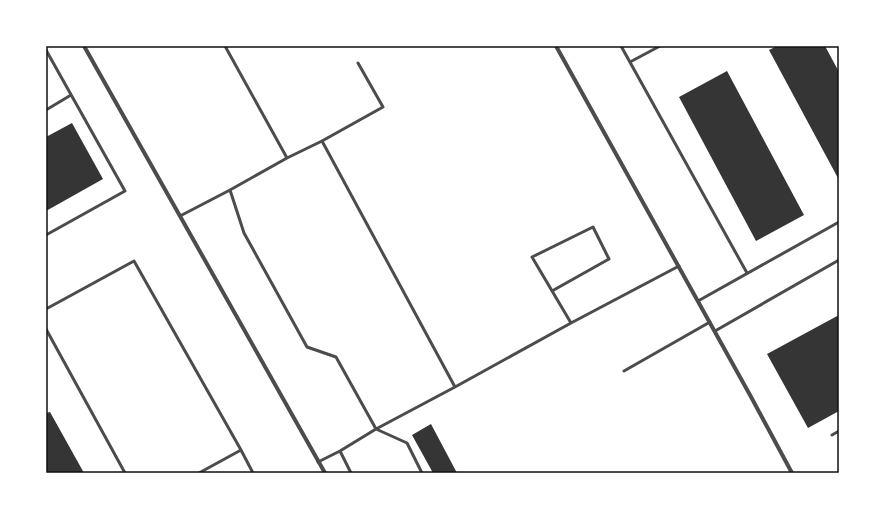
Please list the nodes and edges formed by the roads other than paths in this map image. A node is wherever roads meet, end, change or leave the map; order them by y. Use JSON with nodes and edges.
{"nodes":[{"id":1,"x":84,"y":46,"type":"edge"},
{"id":2,"x":225,"y":46,"type":"edge"},
{"id":3,"x":556,"y":46,"type":"edge"},
{"id":4,"x":621,"y":46,"type":"edge"},
{"id":5,"x":660,"y":46,"type":"edge"},
{"id":6,"x":46,"y":50,"type":"edge"},
{"id":7,"x":630,"y":62,"type":"junction"},
{"id":8,"x":358,"y":63,"type":"dead end"},
{"id":9,"x":71,"y":96,"type":"junction"},
{"id":10,"x":46,"y":110,"type":"edge"},
{"id":11,"x":322,"y":141,"type":"junction"},
{"id":12,"x":286,"y":158,"type":"junction"},
{"id":13,"x":230,"y":190,"type":"junction"},
{"id":14,"x":180,"y":216,"type":"junction"},
{"id":15,"x":839,"y":222,"type":"edge"},
{"id":16,"x":46,"y":235,"type":"edge"},
{"id":17,"x":839,"y":260,"type":"edge"},
{"id":18,"x":679,"y":266,"type":"junction"},
{"id":19,"x":747,"y":273,"type":"junction"},
{"id":20,"x":552,"y":291,"type":"junction"},
{"id":21,"x":698,"y":300,"type":"junction"},
{"id":22,"x":46,"y":310,"type":"edge"},
{"id":23,"x":710,"y":322,"type":"junction"},
{"id":24,"x":570,"y":323,"type":"junction"},
{"id":25,"x":46,"y":329,"type":"edge"},
{"id":26,"x":715,"y":331,"type":"junction"},
{"id":27,"x":624,"y":371,"type":"dead end"},
{"id":28,"x":455,"y":387,"type":"junction"},
{"id":29,"x":376,"y":429,"type":"junction"},
{"id":30,"x":839,"y":431,"type":"edge"},
{"id":31,"x":832,"y":435,"type":"dead end"},
{"id":32,"x":241,"y":450,"type":"junction"},
{"id":33,"x":340,"y":451,"type":"junction"},
{"id":34,"x":318,"y":462,"type":"junction"},
{"id":35,"x":125,"y":473,"type":"edge"},
{"id":36,"x":199,"y":473,"type":"edge"},
{"id":37,"x":252,"y":473,"type":"edge"},
{"id":38,"x":325,"y":473,"type":"edge"},
{"id":39,"x":351,"y":473,"type":"edge"},
{"id":40,"x":422,"y":473,"type":"edge"},
{"id":41,"x":792,"y":473,"type":"edge"}],
"edges":[{"from":1,"to":14,"type":"street"},
{"from":2,"to":12,"type":"lane"},
{"from":3,"to":18,"type":"street"},
{"from":4,"to":7,"type":"lane"},
{"from":5,"to":7,"type":"lane"},
{"from":6,"to":9,"type":"lane"},
{"from":7,"to":19,"type":"lane"},
{"from":8,"to":11,"type":"lane"},
{"from":9,"to":10,"type":"lane"},
{"from":9,"to":16,"type":"lane"},
{"from":11,"to":12,"type":"lane"},
{"from":11,"to":28,"type":"lane"},
{"from":12,"to":13,"type":"lane"},
{"from":13,"to":14,"type":"lane"},
{"from":13,"to":29,"type":"lane"},
{"from":14,"to":34,"type":"street"},
{"from":15,"to":19,"type":"lane"},
{"from":17,"to":26,"type":"lane"},
{"from":18,"to":21,"type":"street"},
{"from":18,"to":24,"type":"lane"},
{"from":19,"to":21,"type":"lane"},
{"from":20,"to":20,"type":"lane"},
{"from":20,"to":24,"type":"lane"},
{"from":21,"to":23,"type":"street"},
{"from":22,"to":32,"type":"lane"},
{"from":23,"to":26,"type":"street"},
{"from":23,"to":27,"type":"lane"},
{"from":24,"to":28,"type":"lane"},
{"from":25,"to":35,"type":"lane"},
{"from":26,"to":41,"type":"street"},
{"from":28,"to":29,"type":"lane"},
{"from":29,"to":33,"type":"lane"},
{"from":29,"to":40,"type":"lane"},
{"from":30,"to":31,"type":"lane"},
{"from":32,"to":36,"type":"lane"},
{"from":32,"to":37,"type":"lane"},
{"from":33,"to":34,"type":"lane"},
{"from":33,"to":39,"type":"lane"},
{"from":34,"to":38,"type":"street"}]}
